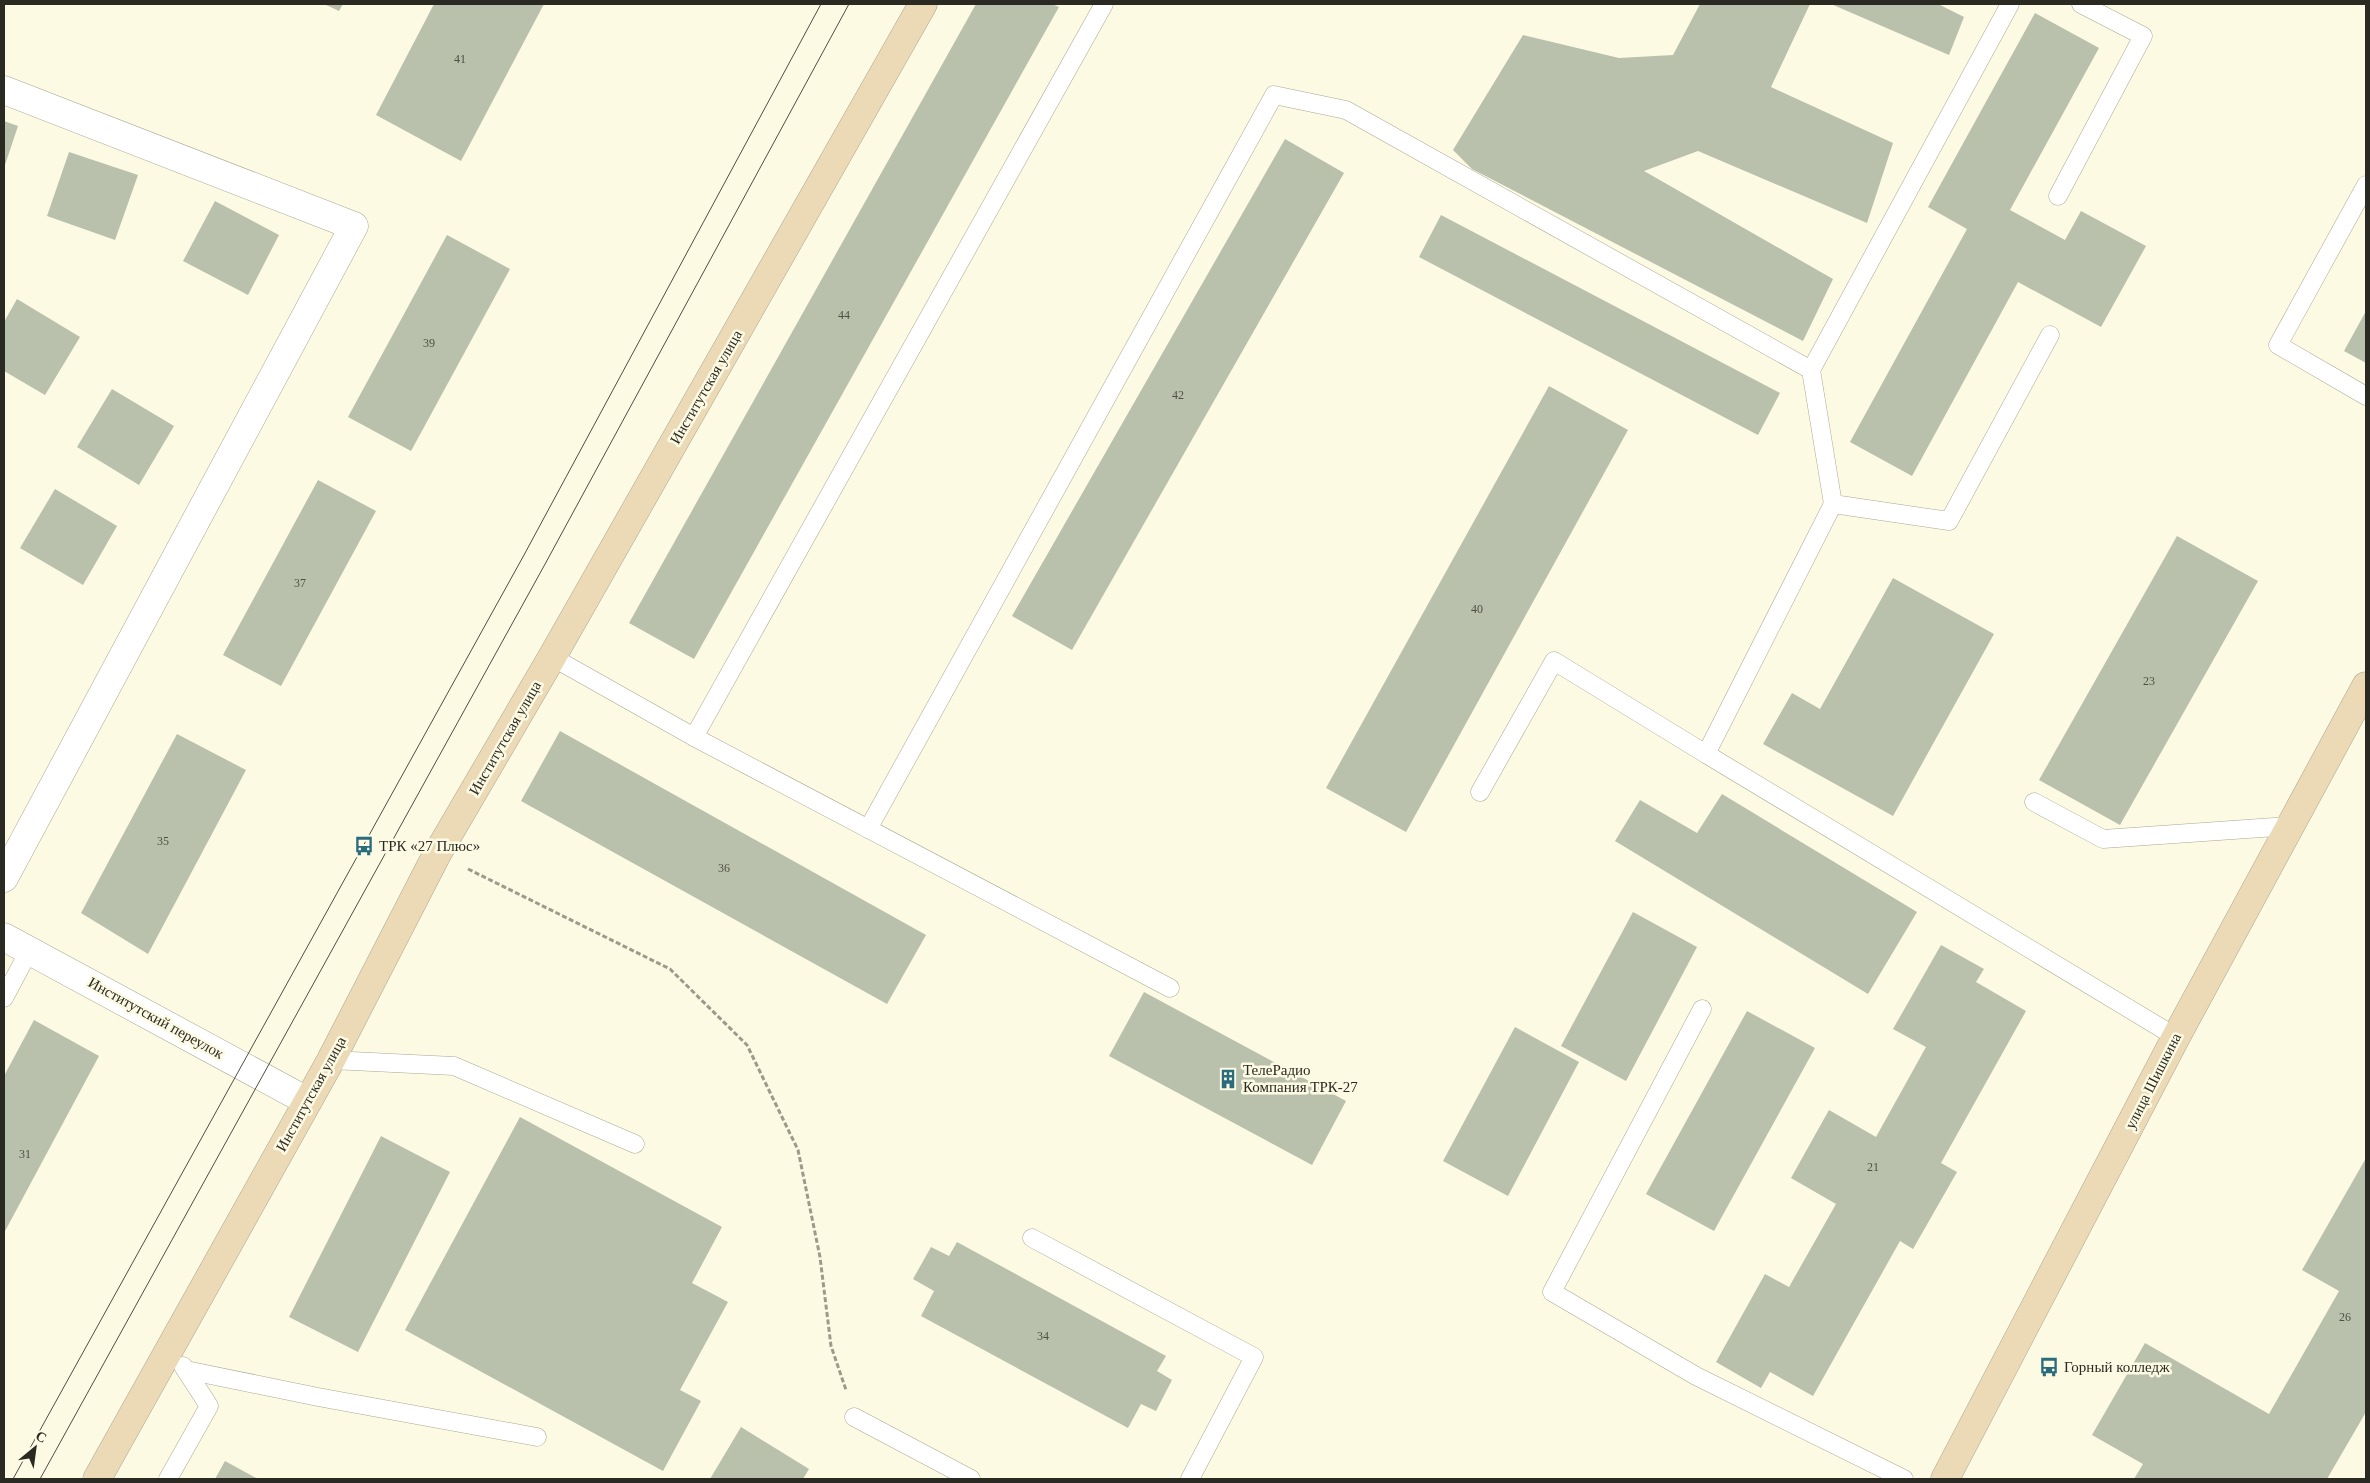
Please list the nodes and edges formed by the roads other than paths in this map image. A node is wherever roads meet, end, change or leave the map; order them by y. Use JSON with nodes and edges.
{"nodes":[{"id":1,"x":924,"y":4,"type":"edge"},
{"id":2,"x":1104,"y":4,"type":"edge"},
{"id":3,"x":2010,"y":4,"type":"edge"},
{"id":4,"x":2081,"y":4,"type":"edge"},
{"id":5,"x":4,"y":90,"type":"edge"},
{"id":6,"x":2366,"y":185,"type":"edge"},
{"id":7,"x":2058,"y":196,"type":"dead end"},
{"id":8,"x":2050,"y":335,"type":"dead end"},
{"id":9,"x":1811,"y":370,"type":"junction"},
{"id":10,"x":2366,"y":396,"type":"edge"},
{"id":11,"x":1833,"y":504,"type":"junction"},
{"id":12,"x":552,"y":657,"type":"junction"},
{"id":13,"x":2366,"y":686,"type":"edge"},
{"id":14,"x":694,"y":737,"type":"junction"},
{"id":15,"x":1706,"y":754,"type":"junction"},
{"id":16,"x":1480,"y":792,"type":"dead end"},
{"id":17,"x":2034,"y":802,"type":"dead end"},
{"id":18,"x":2290,"y":826,"type":"junction"},
{"id":19,"x":868,"y":829,"type":"junction"},
{"id":20,"x":4,"y":878,"type":"edge"},
{"id":21,"x":4,"y":937,"type":"edge"},
{"id":22,"x":29,"y":951,"type":"junction"},
{"id":23,"x":1170,"y":988,"type":"dead end"},
{"id":24,"x":4,"y":998,"type":"edge"},
{"id":25,"x":1702,"y":1009,"type":"dead end"},
{"id":26,"x":2176,"y":1037,"type":"junction"},
{"id":27,"x":331,"y":1060,"type":"junction"},
{"id":28,"x":307,"y":1101,"type":"junction"},
{"id":29,"x":635,"y":1144,"type":"dead end"},
{"id":30,"x":1032,"y":1238,"type":"dead end"},
{"id":31,"x":170,"y":1347,"type":"junction"},
{"id":32,"x":186,"y":1370,"type":"junction"},
{"id":33,"x":854,"y":1417,"type":"road end"},
{"id":34,"x":537,"y":1437,"type":"dead end"},
{"id":35,"x":97,"y":1479,"type":"edge"},
{"id":36,"x":168,"y":1479,"type":"edge"},
{"id":37,"x":971,"y":1479,"type":"edge"},
{"id":38,"x":1190,"y":1479,"type":"edge"},
{"id":39,"x":1904,"y":1479,"type":"edge"},
{"id":40,"x":1944,"y":1479,"type":"edge"}],
"edges":[{"from":1,"to":12,"type":"main road","name":"Институтская улица"},
{"from":2,"to":14,"type":"lane"},
{"from":3,"to":9,"type":"lane"},
{"from":4,"to":7,"type":"lane"},
{"from":5,"to":20,"type":"street"},
{"from":6,"to":10,"type":"lane"},
{"from":8,"to":11,"type":"lane"},
{"from":9,"to":11,"type":"lane"},
{"from":9,"to":19,"type":"lane"},
{"from":11,"to":15,"type":"lane"},
{"from":12,"to":14,"type":"lane"},
{"from":12,"to":27,"type":"main road","name":"Институтская улица"},
{"from":13,"to":18,"type":"main road","name":"улица Шишкина"},
{"from":14,"to":19,"type":"lane"},
{"from":15,"to":16,"type":"lane"},
{"from":15,"to":26,"type":"lane"},
{"from":17,"to":18,"type":"lane"},
{"from":18,"to":26,"type":"main road","name":"улица Шишкина"},
{"from":19,"to":23,"type":"lane"},
{"from":21,"to":22,"type":"street","name":"Институтский переулок"},
{"from":22,"to":24,"type":"lane"},
{"from":22,"to":28,"type":"street","name":"Институтский переулок"},
{"from":25,"to":39,"type":"lane"},
{"from":26,"to":40,"type":"main road","name":"улица Шишкина"},
{"from":27,"to":28,"type":"main road","name":"Институтская улица"},
{"from":27,"to":29,"type":"lane"},
{"from":28,"to":31,"type":"main road","name":"Институтская улица"},
{"from":30,"to":38,"type":"lane"},
{"from":31,"to":32,"type":"lane"},
{"from":31,"to":35,"type":"main road","name":"Институтская улица"},
{"from":32,"to":34,"type":"lane"},
{"from":32,"to":36,"type":"lane"},
{"from":33,"to":37,"type":"lane"}]}
